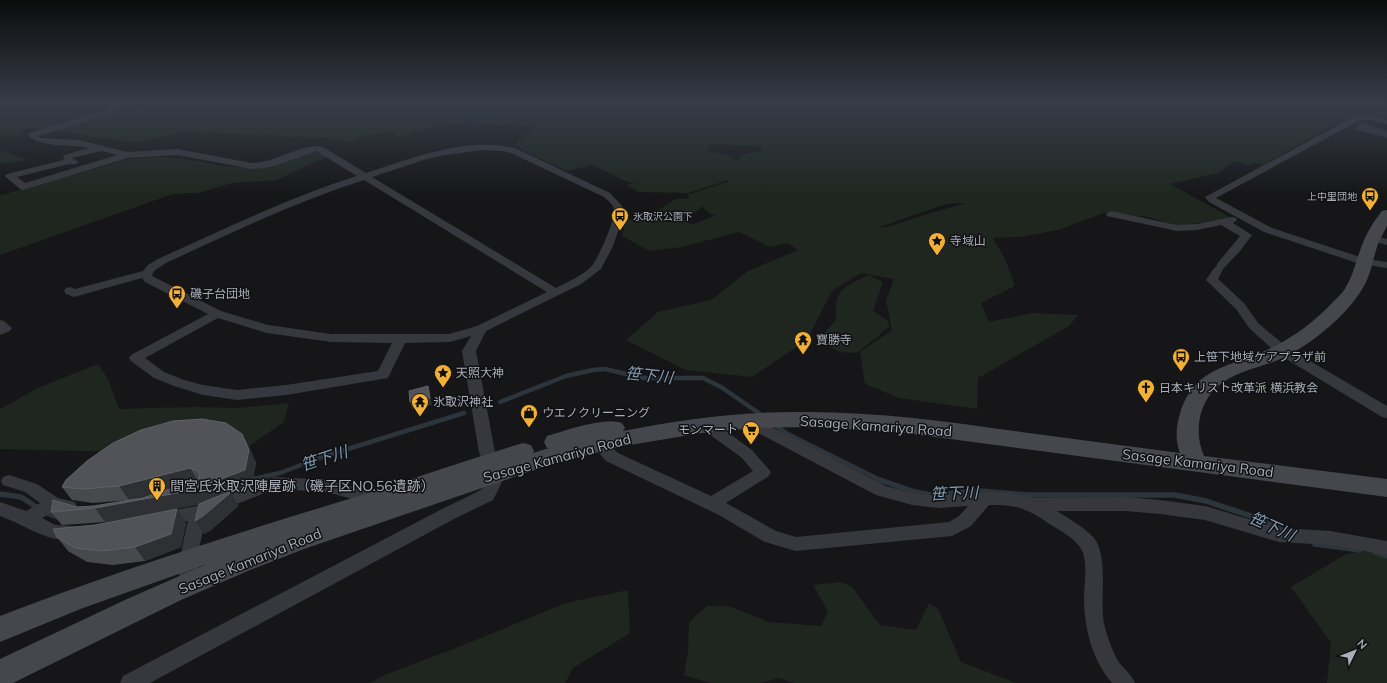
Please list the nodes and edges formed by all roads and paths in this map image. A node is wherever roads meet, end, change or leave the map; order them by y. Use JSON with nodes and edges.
{"nodes":[{"id":1,"x":36,"y":134,"type":"edge"},
{"id":2,"x":1328,"y":134,"type":"edge"},
{"id":3,"x":101,"y":148,"type":"junction"},
{"id":4,"x":127,"y":155,"type":"junction"},
{"id":5,"x":69,"y":161,"type":"junction"},
{"id":6,"x":85,"y":168,"type":"junction"},
{"id":7,"x":364,"y":176,"type":"junction"},
{"id":8,"x":1110,"y":214,"type":"dead end"},
{"id":9,"x":1387,"y":214,"type":"edge"},
{"id":10,"x":1243,"y":218,"type":"junction"},
{"id":11,"x":1223,"y":222,"type":"junction"},
{"id":12,"x":1380,"y":240,"type":"edge"},
{"id":13,"x":1364,"y":262,"type":"junction"},
{"id":14,"x":1387,"y":265,"type":"edge"},
{"id":15,"x":147,"y":273,"type":"junction"},
{"id":16,"x":70,"y":291,"type":"dead end"},
{"id":17,"x":556,"y":293,"type":"junction"},
{"id":18,"x":217,"y":314,"type":"junction"},
{"id":19,"x":0,"y":324,"type":"edge"},
{"id":20,"x":481,"y":329,"type":"junction"},
{"id":21,"x":0,"y":331,"type":"edge"},
{"id":22,"x":450,"y":338,"type":"junction"},
{"id":23,"x":400,"y":339,"type":"junction"},
{"id":24,"x":469,"y":351,"type":"junction"},
{"id":25,"x":1283,"y":351,"type":"junction"},
{"id":26,"x":1387,"y":413,"type":"edge"},
{"id":27,"x":752,"y":416,"type":"junction"},
{"id":28,"x":706,"y":426,"type":"junction"},
{"id":29,"x":598,"y":444,"type":"junction"},
{"id":30,"x":1194,"y":459,"type":"junction"},
{"id":31,"x":492,"y":468,"type":"junction"},
{"id":32,"x":1387,"y":478,"type":"edge"},
{"id":33,"x":9,"y":482,"type":"dead end"},
{"id":34,"x":1387,"y":488,"type":"edge"},
{"id":35,"x":984,"y":499,"type":"junction"},
{"id":36,"x":53,"y":503,"type":"junction"},
{"id":37,"x":712,"y":504,"type":"junction"},
{"id":38,"x":1034,"y":505,"type":"junction"},
{"id":39,"x":373,"y":507,"type":"junction"},
{"id":40,"x":0,"y":509,"type":"edge"},
{"id":41,"x":81,"y":510,"type":"edge"},
{"id":42,"x":198,"y":512,"type":"junction"},
{"id":43,"x":27,"y":519,"type":"junction"},
{"id":44,"x":151,"y":521,"type":"edge"},
{"id":45,"x":84,"y":532,"type":"edge"},
{"id":46,"x":1387,"y":548,"type":"edge"},
{"id":47,"x":189,"y":571,"type":"junction"},
{"id":48,"x":0,"y":629,"type":"edge"},
{"id":49,"x":0,"y":674,"type":"edge"},
{"id":50,"x":130,"y":683,"type":"edge"},
{"id":51,"x":1125,"y":683,"type":"edge"}],
"edges":[{"from":1,"to":3,"type":"street"},
{"from":2,"to":10,"type":"street"},
{"from":3,"to":4,"type":"street"},
{"from":3,"to":5,"type":"street"},
{"from":4,"to":6,"type":"street"},
{"from":4,"to":7,"type":"street"},
{"from":5,"to":6,"type":"street"},
{"from":5,"to":6,"type":"street"},
{"from":7,"to":15,"type":"street"},
{"from":7,"to":17,"type":"street"},
{"from":7,"to":17,"type":"street"},
{"from":8,"to":11,"type":"street"},
{"from":9,"to":12,"type":"street"},
{"from":10,"to":11,"type":"street"},
{"from":10,"to":13,"type":"street"},
{"from":11,"to":25,"type":"street"},
{"from":12,"to":13,"type":"street"},
{"from":13,"to":14,"type":"street"},
{"from":13,"to":25,"type":"street"},
{"from":15,"to":16,"type":"street"},
{"from":15,"to":18,"type":"street"},
{"from":17,"to":20,"type":"street"},
{"from":18,"to":23,"type":"street"},
{"from":18,"to":23,"type":"street"},
{"from":19,"to":21,"type":"street"},
{"from":20,"to":22,"type":"street"},
{"from":20,"to":24,"type":"street"},
{"from":22,"to":23,"type":"street"},
{"from":22,"to":24,"type":"street"},
{"from":24,"to":31,"type":"street"},
{"from":25,"to":26,"type":"street"},
{"from":25,"to":30,"type":"street"},
{"from":27,"to":28,"type":"street","name":"Sasage Kamariya Road"},
{"from":27,"to":30,"type":"street","name":"Sasage Kamariya Road"},
{"from":27,"to":30,"type":"street","name":"Sasage Kamariya Road"},
{"from":27,"to":31,"type":"street","name":"Sasage Kamariya Road"},
{"from":27,"to":35,"type":"street"},
{"from":28,"to":29,"type":"street","name":"Sasage Kamariya Road"},
{"from":28,"to":37,"type":"street"},
{"from":29,"to":31,"type":"street","name":"Sasage Kamariya Road"},
{"from":29,"to":37,"type":"street"},
{"from":30,"to":32,"type":"street","name":"Sasage Kamariya Road"},
{"from":30,"to":34,"type":"street","name":"Sasage Kamariya Road"},
{"from":31,"to":39,"type":"street","name":"Sasage Kamariya Road"},
{"from":31,"to":50,"type":"street"},
{"from":33,"to":36,"type":"street"},
{"from":35,"to":37,"type":"street"},
{"from":35,"to":38,"type":"street"},
{"from":36,"to":41,"type":"street"},
{"from":36,"to":43,"type":"street"},
{"from":38,"to":46,"type":"street"},
{"from":38,"to":51,"type":"street"},
{"from":39,"to":42,"type":"street"},
{"from":39,"to":47,"type":"street","name":"Sasage Kamariya Road"},
{"from":40,"to":43,"type":"street"},
{"from":42,"to":44,"type":"street"},
{"from":42,"to":47,"type":"street"},
{"from":43,"to":45,"type":"street"},
{"from":47,"to":48,"type":"street","name":"Sasage Kamariya Road"},
{"from":47,"to":49,"type":"street","name":"Sasage Kamariya Road"}]}
